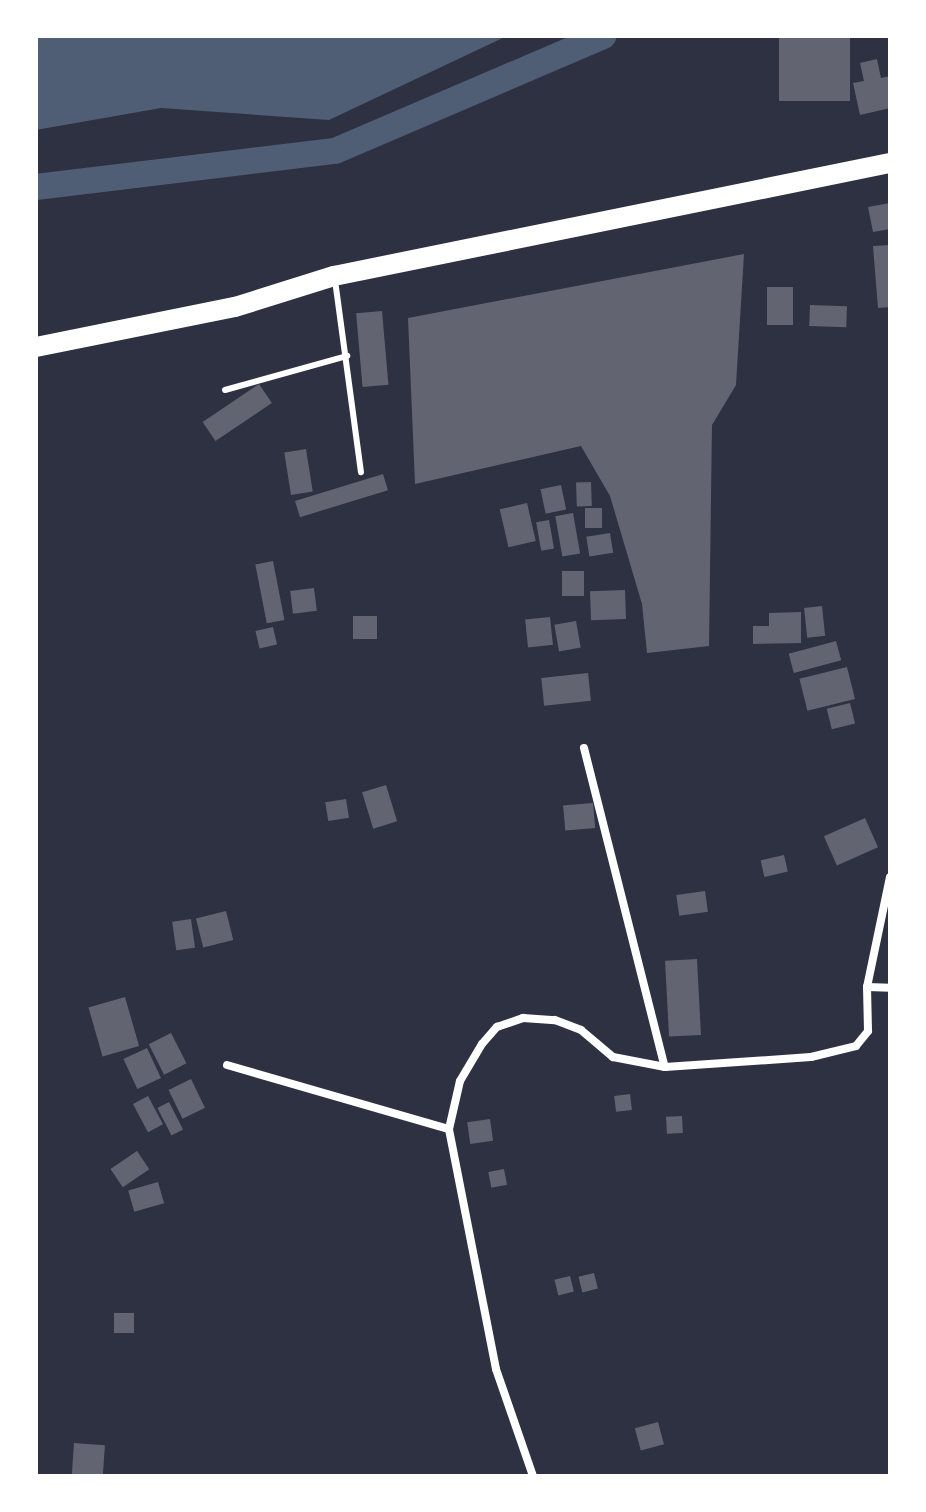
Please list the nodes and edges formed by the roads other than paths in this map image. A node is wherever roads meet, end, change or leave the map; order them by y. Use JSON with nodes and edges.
{"nodes":[{"id":1,"x":890,"y":163,"type":"edge"},
{"id":2,"x":334,"y":276,"type":"junction"},
{"id":3,"x":36,"y":347,"type":"edge"},
{"id":4,"x":347,"y":356,"type":"junction"},
{"id":5,"x":225,"y":390,"type":"dead end"},
{"id":6,"x":361,"y":472,"type":"dead end"},
{"id":7,"x":584,"y":748,"type":"dead end"},
{"id":8,"x":890,"y":877,"type":"edge"},
{"id":9,"x":867,"y":987,"type":"junction"},
{"id":10,"x":890,"y":988,"type":"edge"},
{"id":11,"x":227,"y":1065,"type":"dead end"},
{"id":12,"x":665,"y":1067,"type":"junction"},
{"id":13,"x":449,"y":1129,"type":"junction"},
{"id":14,"x":533,"y":1476,"type":"edge"}],
"edges":[{"from":1,"to":2,"type":"main road"},
{"from":2,"to":3,"type":"main road"},
{"from":2,"to":4,"type":"lane"},
{"from":4,"to":5,"type":"lane"},
{"from":4,"to":6,"type":"lane"},
{"from":7,"to":12,"type":"street"},
{"from":8,"to":9,"type":"street"},
{"from":9,"to":10,"type":"street"},
{"from":9,"to":12,"type":"street"},
{"from":11,"to":13,"type":"street"},
{"from":12,"to":13,"type":"street"},
{"from":13,"to":14,"type":"street"}]}
